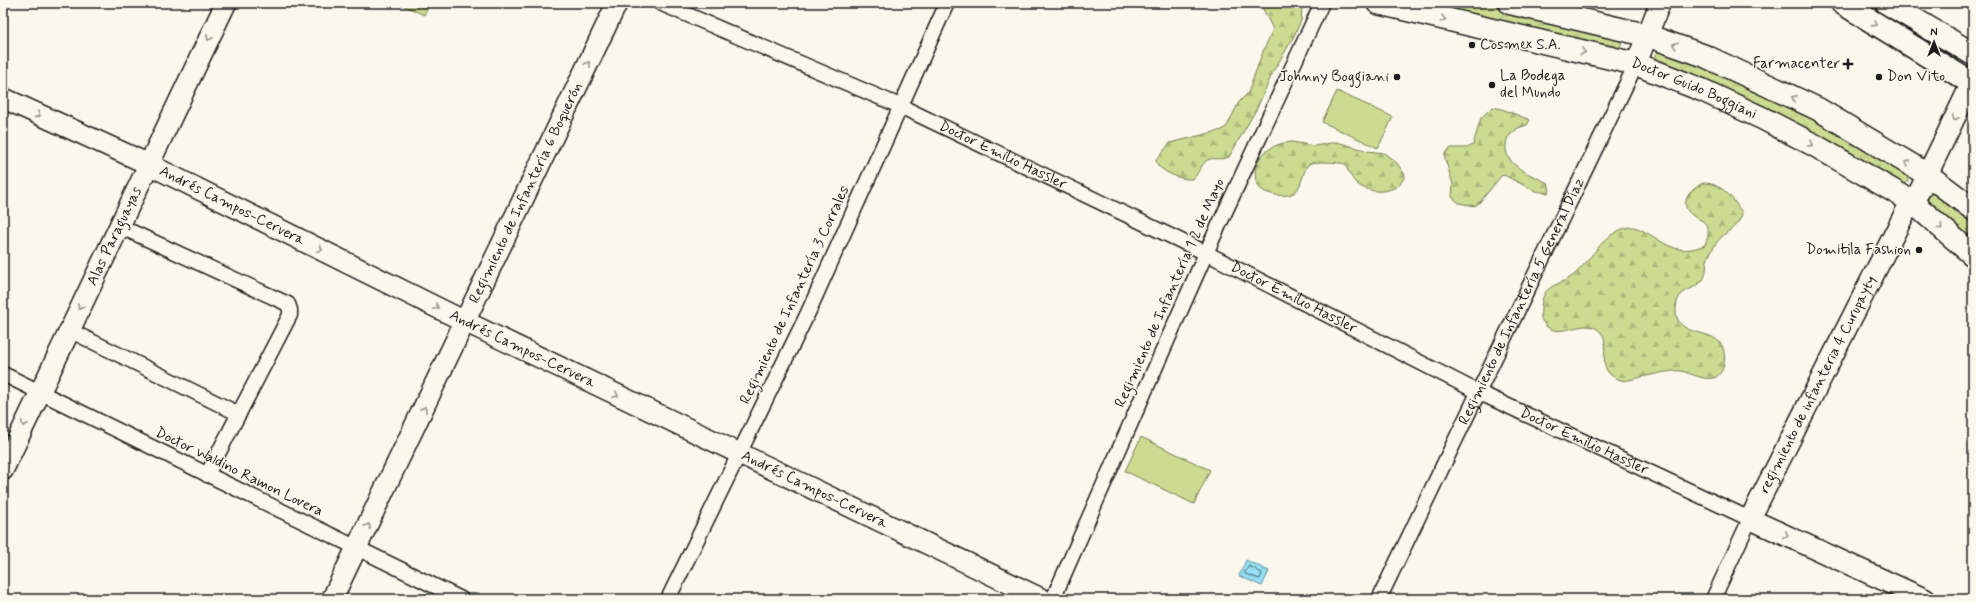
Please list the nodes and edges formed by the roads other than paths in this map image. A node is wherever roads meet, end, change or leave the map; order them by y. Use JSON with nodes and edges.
{"nodes":[{"id":1,"x":226,"y":3,"type":"edge"},
{"id":2,"x":617,"y":3,"type":"edge"},
{"id":3,"x":660,"y":3,"type":"edge"},
{"id":4,"x":947,"y":3,"type":"edge"},
{"id":5,"x":1322,"y":3,"type":"edge"},
{"id":6,"x":1378,"y":3,"type":"edge"},
{"id":7,"x":1510,"y":3,"type":"edge"},
{"id":8,"x":1660,"y":3,"type":"edge"},
{"id":9,"x":1842,"y":3,"type":"edge"},
{"id":10,"x":1887,"y":3,"type":"edge"},
{"id":11,"x":1646,"y":35,"type":"junction"},
{"id":12,"x":1973,"y":54,"type":"edge"},
{"id":13,"x":1636,"y":64,"type":"junction"},
{"id":14,"x":1972,"y":82,"type":"edge"},
{"id":15,"x":3,"y":98,"type":"edge"},
{"id":16,"x":900,"y":106,"type":"junction"},
{"id":17,"x":148,"y":164,"type":"junction"},
{"id":18,"x":1928,"y":175,"type":"junction"},
{"id":19,"x":1911,"y":201,"type":"junction"},
{"id":20,"x":1973,"y":209,"type":"edge"},
{"id":21,"x":119,"y":226,"type":"junction"},
{"id":22,"x":1206,"y":253,"type":"junction"},
{"id":23,"x":1973,"y":255,"type":"edge"},
{"id":24,"x":466,"y":322,"type":"junction"},
{"id":25,"x":69,"y":330,"type":"junction"},
{"id":26,"x":3,"y":374,"type":"edge"},
{"id":27,"x":39,"y":392,"type":"junction"},
{"id":28,"x":1478,"y":392,"type":"junction"},
{"id":29,"x":239,"y":414,"type":"junction"},
{"id":30,"x":738,"y":454,"type":"junction"},
{"id":31,"x":3,"y":470,"type":"edge"},
{"id":32,"x":207,"y":475,"type":"junction"},
{"id":33,"x":1750,"y":519,"type":"junction"},
{"id":34,"x":357,"y":549,"type":"junction"},
{"id":35,"x":332,"y":599,"type":"edge"},
{"id":36,"x":461,"y":599,"type":"edge"},
{"id":37,"x":668,"y":599,"type":"edge"},
{"id":38,"x":1042,"y":599,"type":"edge"},
{"id":39,"x":1053,"y":599,"type":"edge"},
{"id":40,"x":1379,"y":599,"type":"edge"},
{"id":41,"x":1713,"y":599,"type":"edge"},
{"id":42,"x":1925,"y":599,"type":"edge"}],
"edges":[{"from":1,"to":17,"type":"street","name":"Alas Paraguayas","one_way":true},
{"from":24,"to":2,"type":"street","name":"Regimiento de Infantería 6 Boquerón","one_way":true},
{"from":3,"to":16,"type":"street","name":"Doctor Emilio Hassler"},
{"from":4,"to":16,"type":"street","name":"Regimiento de Infantería 3 Corrales"},
{"from":5,"to":22,"type":"street","name":"Regimiento de Infantería 1 2 de Mayo"},
{"from":6,"to":13,"type":"main road","name":"Doctor Guido Boggiani","one_way":true},
{"from":7,"to":11,"type":"main road"},
{"from":8,"to":11,"type":"street","name":"Regimiento de Infantería 5 General Díaz"},
{"from":9,"to":14,"type":"main road","one_way":true},
{"from":10,"to":12,"type":"main road"},
{"from":11,"to":13,"type":"street","name":"Regimiento de Infantería 5 General Díaz"},
{"from":18,"to":11,"type":"main road","one_way":true},
{"from":13,"to":19,"type":"main road","name":"Doctor Guido Boggiani","one_way":true},
{"from":13,"to":28,"type":"street","name":"Regimiento de Infantería 5 General Díaz"},
{"from":14,"to":18,"type":"street","name":"regimiento de infanteria 4 Curupayty","one_way":true},
{"from":15,"to":17,"type":"street","name":"Andrés Campos-Cervera","one_way":true},
{"from":16,"to":22,"type":"street","name":"Doctor Emilio Hassler"},
{"from":16,"to":30,"type":"street","name":"Regimiento de Infantería 3 Corrales"},
{"from":17,"to":21,"type":"street","name":"Alas Paraguayas"},
{"from":17,"to":24,"type":"street","name":"Andrés Campos-Cervera","one_way":true},
{"from":18,"to":19,"type":"street","name":"regimiento de infanteria 4 Curupayty"},
{"from":18,"to":20,"type":"main road"},
{"from":19,"to":23,"type":"main road","name":"Doctor Guido Boggiani","one_way":true},
{"from":19,"to":33,"type":"street","name":"regimiento de infanteria 4 Curupayty"},
{"from":21,"to":25,"type":"street","name":"Alas Paraguayas","one_way":true},
{"from":21,"to":29,"type":"street"},
{"from":22,"to":28,"type":"street","name":"Doctor Emilio Hassler"},
{"from":22,"to":39,"type":"street","name":"Regimiento de Infantería 1 2 de Mayo"},
{"from":24,"to":30,"type":"street","name":"Andrés Campos-Cervera","one_way":true},
{"from":34,"to":24,"type":"street","name":"Regimiento de Infantería 6 Boquerón","one_way":true},
{"from":25,"to":27,"type":"street","name":"Alas Paraguayas"},
{"from":25,"to":29,"type":"street"},
{"from":26,"to":27,"type":"street","name":"Doctor Waldino Ramon Lovera"},
{"from":27,"to":31,"type":"street","name":"Alas Paraguayas","one_way":true},
{"from":27,"to":32,"type":"street","name":"Doctor Waldino Ramon Lovera"},
{"from":28,"to":33,"type":"street","name":"Doctor Emilio Hassler"},
{"from":28,"to":40,"type":"street","name":"Regimiento de Infantería 5 General Díaz"},
{"from":29,"to":32,"type":"street"},
{"from":30,"to":37,"type":"street","name":"Regimiento de Infantería 3 Corrales"},
{"from":30,"to":38,"type":"street","name":"Andrés Campos-Cervera"},
{"from":32,"to":34,"type":"street","name":"Doctor Waldino Ramon Lovera"},
{"from":33,"to":41,"type":"street"},
{"from":33,"to":42,"type":"street","name":"Doctor Emilio Hassler","one_way":true},
{"from":34,"to":35,"type":"street","name":"Regimiento de Infantería 6 Boquerón"},
{"from":34,"to":36,"type":"street","name":"Doctor Waldino Ramon Lovera"}]}
